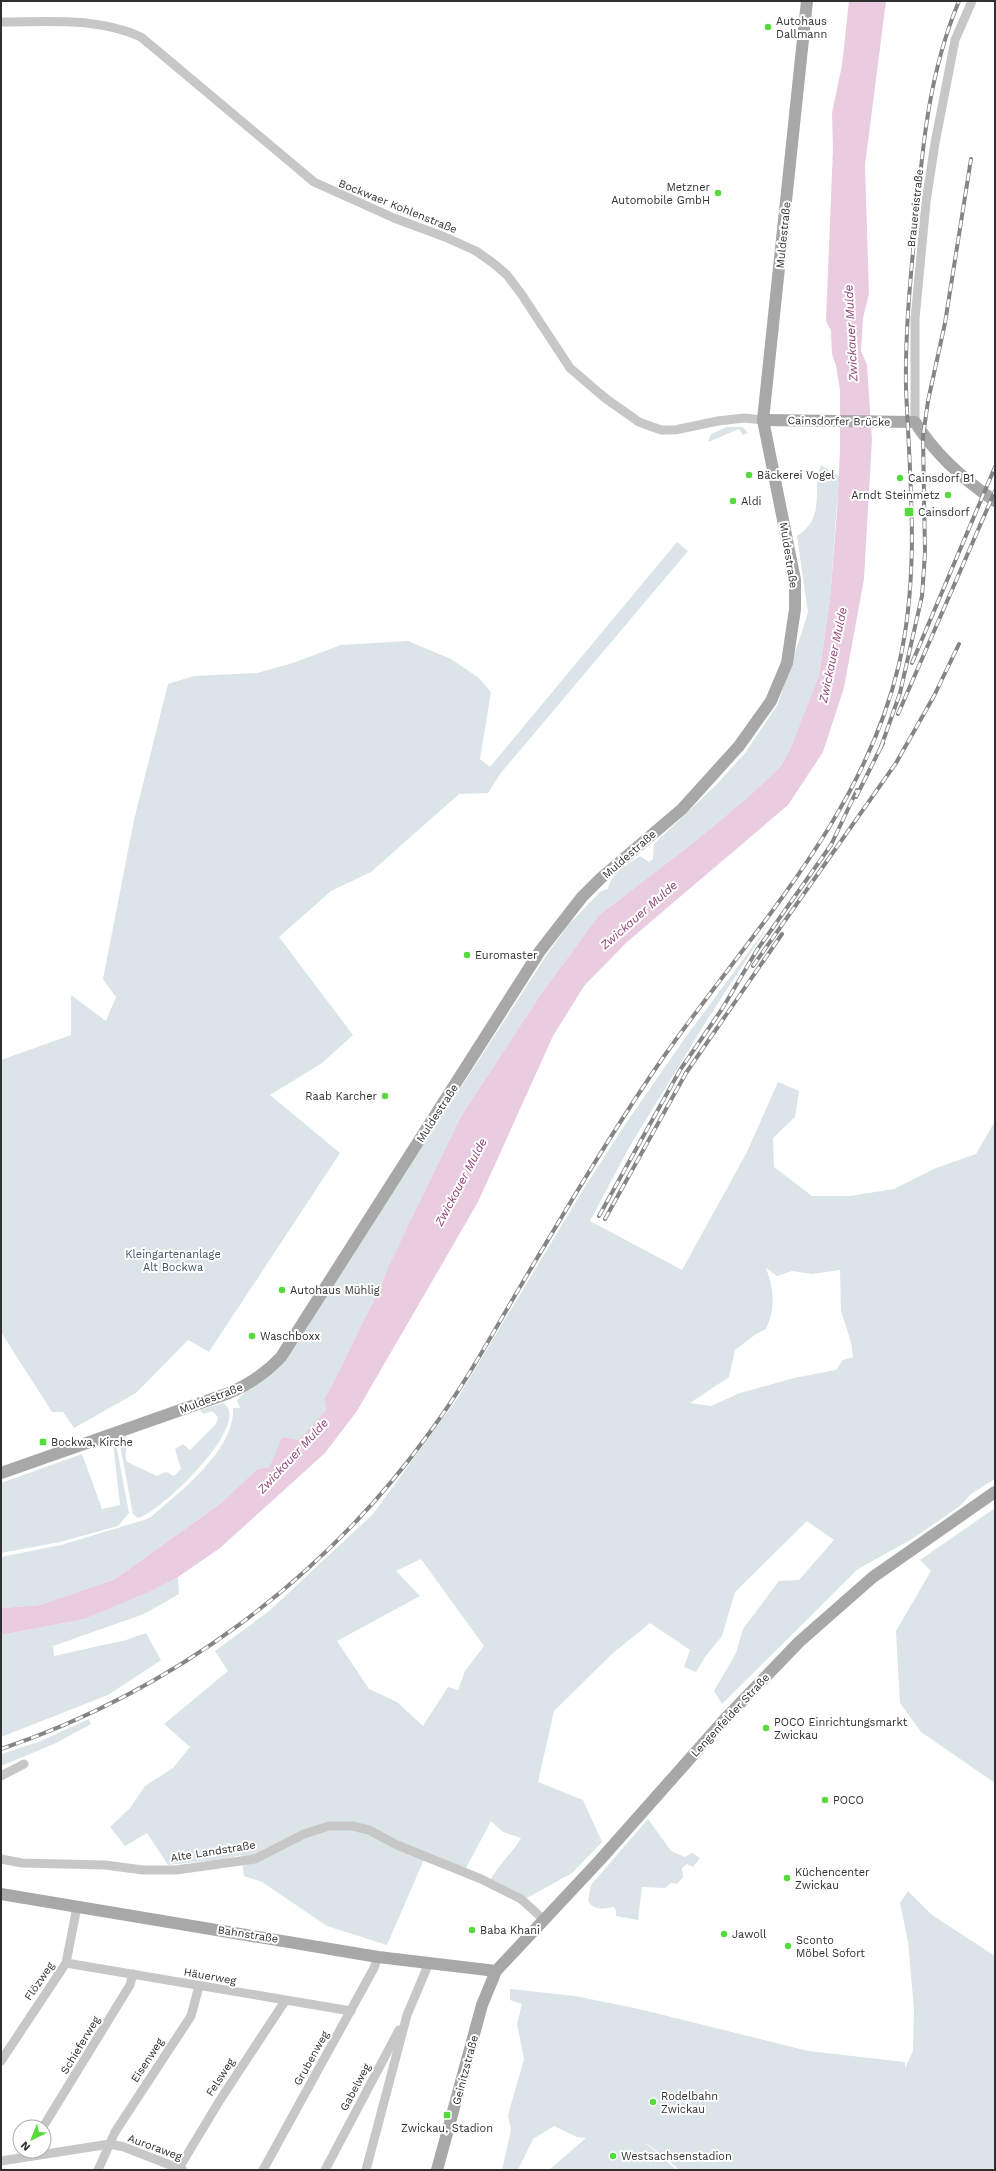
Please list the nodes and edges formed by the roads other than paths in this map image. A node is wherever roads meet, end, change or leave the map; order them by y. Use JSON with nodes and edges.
{"nodes":[{"id":1,"x":807,"y":1,"type":"edge"},
{"id":2,"x":972,"y":1,"type":"edge"},
{"id":3,"x":1,"y":22,"type":"edge"},
{"id":4,"x":763,"y":420,"type":"junction"},
{"id":5,"x":915,"y":422,"type":"junction"},
{"id":6,"x":995,"y":500,"type":"edge"},
{"id":7,"x":1,"y":1473,"type":"edge"},
{"id":8,"x":995,"y":1492,"type":"edge"},
{"id":9,"x":24,"y":1764,"type":"dead end"},
{"id":10,"x":1,"y":1776,"type":"edge"},
{"id":11,"x":1,"y":1859,"type":"edge"},
{"id":12,"x":1,"y":1894,"type":"edge"},
{"id":13,"x":78,"y":1907,"type":"junction"},
{"id":14,"x":543,"y":1919,"type":"junction"},
{"id":15,"x":378,"y":1957,"type":"junction"},
{"id":16,"x":66,"y":1963,"type":"junction"},
{"id":17,"x":429,"y":1963,"type":"junction"},
{"id":18,"x":496,"y":1971,"type":"junction"},
{"id":19,"x":133,"y":1974,"type":"junction"},
{"id":20,"x":199,"y":1986,"type":"junction"},
{"id":21,"x":285,"y":2001,"type":"junction"},
{"id":22,"x":351,"y":2011,"type":"junction"},
{"id":23,"x":407,"y":2015,"type":"junction"},
{"id":24,"x":1,"y":2061,"type":"edge"},
{"id":25,"x":48,"y":2119,"type":"edge"},
{"id":26,"x":110,"y":2144,"type":"junction"},
{"id":27,"x":52,"y":2151,"type":"edge"},
{"id":28,"x":12,"y":2158,"type":"edge"},
{"id":29,"x":1,"y":2160,"type":"edge"},
{"id":30,"x":181,"y":2169,"type":"edge"},
{"id":31,"x":98,"y":2170,"type":"edge"},
{"id":32,"x":263,"y":2170,"type":"edge"},
{"id":33,"x":325,"y":2170,"type":"edge"},
{"id":34,"x":366,"y":2170,"type":"edge"},
{"id":35,"x":437,"y":2170,"type":"edge"}],
"edges":[{"from":1,"to":4,"type":"main road","name":"Muldestraße"},
{"from":2,"to":5,"type":"street","name":"Brauereistraße"},
{"from":3,"to":4,"type":"street","name":"Bockwaer Kohlenstraße"},
{"from":4,"to":5,"type":"main road","name":"Cainsdorfer Brücke"},
{"from":4,"to":7,"type":"main road","name":"Muldestraße"},
{"from":5,"to":6,"type":"main road"},
{"from":8,"to":14,"type":"main road","name":"Lengenfelder Straße"},
{"from":9,"to":10,"type":"street"},
{"from":11,"to":14,"type":"street","name":"Alte Landstraße"},
{"from":12,"to":13,"type":"main road","name":"Bahnstraße"},
{"from":13,"to":15,"type":"main road","name":"Bahnstraße"},
{"from":13,"to":16,"type":"street","name":"Flözweg"},
{"from":14,"to":18,"type":"main road","name":"Lengenfelder Straße"},
{"from":15,"to":17,"type":"main road","name":"Bahnstraße"},
{"from":15,"to":22,"type":"street","name":"Grubenweg"},
{"from":16,"to":19,"type":"street","name":"Häuerweg"},
{"from":16,"to":24,"type":"street","name":"Flözweg"},
{"from":17,"to":18,"type":"main road","name":"Bahnstraße"},
{"from":17,"to":23,"type":"street","name":"Gabelweg"},
{"from":18,"to":35,"type":"main road","name":"Geinitzstraße"},
{"from":19,"to":20,"type":"street","name":"Häuerweg"},
{"from":19,"to":25,"type":"street","name":"Schieferweg"},
{"from":20,"to":21,"type":"street","name":"Häuerweg"},
{"from":20,"to":26,"type":"street","name":"Eisenweg"},
{"from":21,"to":22,"type":"street","name":"Häuerweg"},
{"from":21,"to":30,"type":"street","name":"Felsweg"},
{"from":22,"to":32,"type":"street","name":"Grubenweg"},
{"from":23,"to":33,"type":"street","name":"Gabelweg"},
{"from":23,"to":34,"type":"street","name":"Gabelweg"},
{"from":26,"to":27,"type":"street","name":"Auroraweg"},
{"from":26,"to":30,"type":"street","name":"Auroraweg"},
{"from":26,"to":31,"type":"street","name":"Eisenweg"},
{"from":28,"to":29,"type":"street","name":"Auroraweg"}]}
